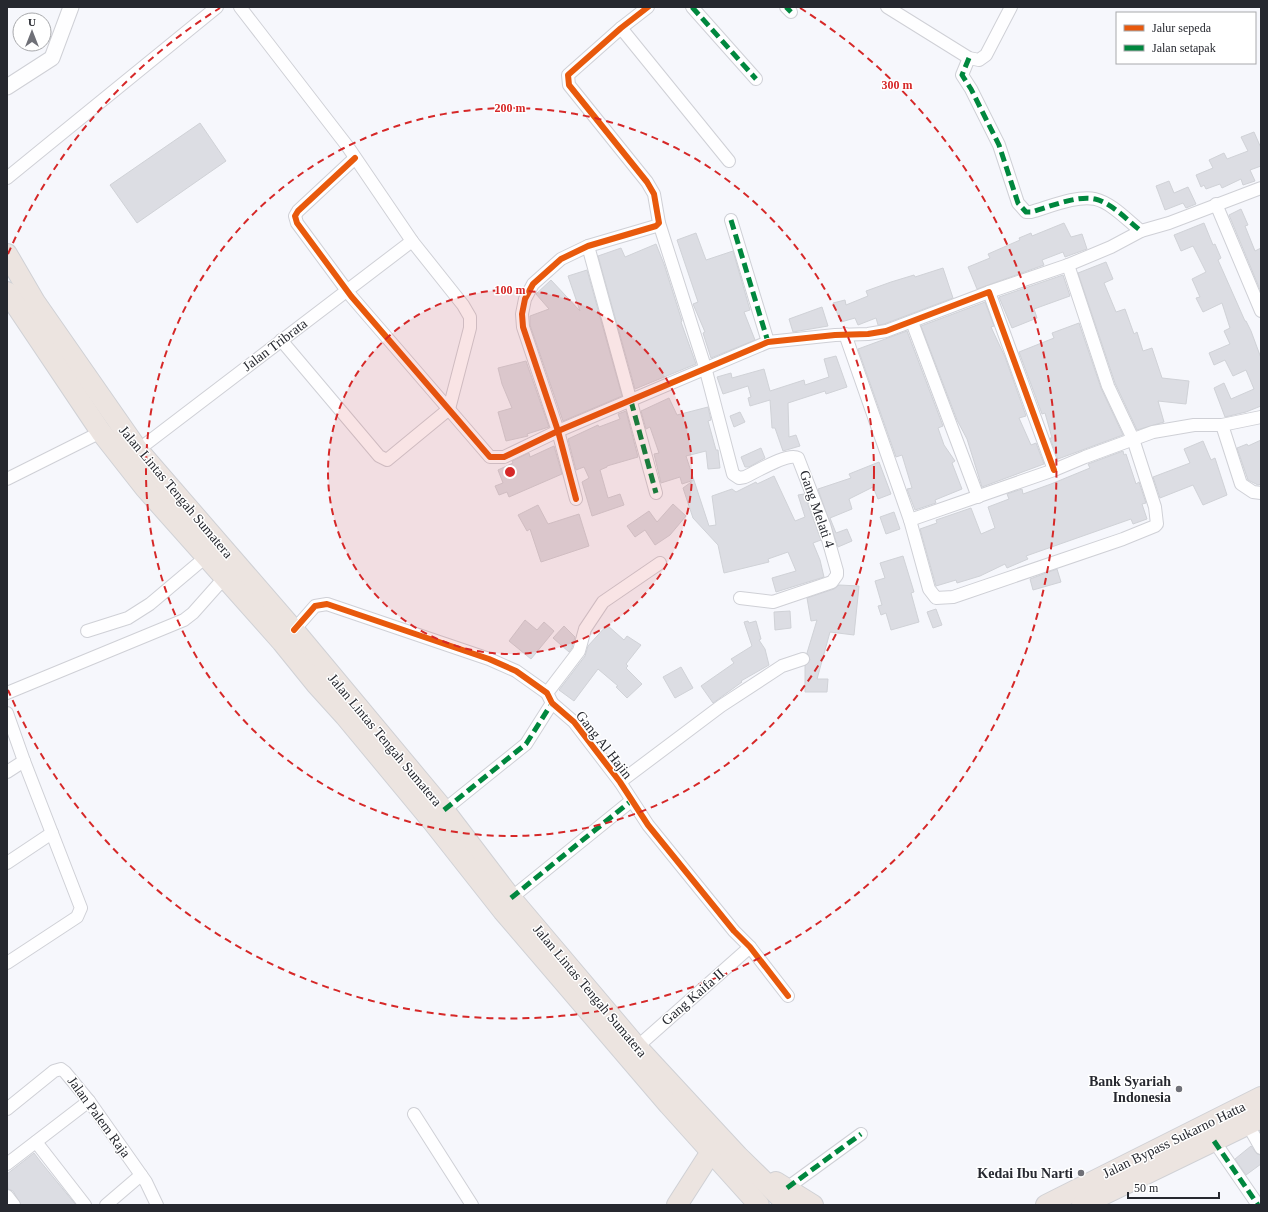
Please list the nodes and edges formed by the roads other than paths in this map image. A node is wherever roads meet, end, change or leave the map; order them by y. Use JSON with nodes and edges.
{"nodes":[{"id":1,"x":71,"y":7,"type":"edge"},
{"id":2,"x":217,"y":7,"type":"edge"},
{"id":3,"x":240,"y":7,"type":"edge"},
{"id":4,"x":648,"y":7,"type":"edge"},
{"id":5,"x":692,"y":7,"type":"edge"},
{"id":6,"x":887,"y":7,"type":"edge"},
{"id":7,"x":1011,"y":7,"type":"edge"},
{"id":8,"x":621,"y":28,"type":"junction"},
{"id":9,"x":969,"y":58,"type":"junction"},
{"id":10,"x":756,"y":79,"type":"dead end"},
{"id":11,"x":7,"y":86,"type":"edge"},
{"id":12,"x":355,"y":158,"type":"junction"},
{"id":13,"x":729,"y":161,"type":"dead end"},
{"id":14,"x":7,"y":178,"type":"edge"},
{"id":15,"x":1261,"y":188,"type":"edge"},
{"id":16,"x":1216,"y":204,"type":"junction"},
{"id":17,"x":731,"y":220,"type":"dead end"},
{"id":18,"x":659,"y":222,"type":"junction"},
{"id":19,"x":1141,"y":231,"type":"junction"},
{"id":20,"x":412,"y":241,"type":"junction"},
{"id":21,"x":588,"y":246,"type":"junction"},
{"id":22,"x":7,"y":254,"type":"edge"},
{"id":23,"x":1068,"y":264,"type":"junction"},
{"id":24,"x":347,"y":290,"type":"junction"},
{"id":25,"x":7,"y":292,"type":"edge"},
{"id":26,"x":989,"y":292,"type":"junction"},
{"id":27,"x":1261,"y":311,"type":"edge"},
{"id":28,"x":912,"y":322,"type":"junction"},
{"id":29,"x":845,"y":334,"type":"junction"},
{"id":30,"x":281,"y":340,"type":"junction"},
{"id":31,"x":768,"y":342,"type":"junction"},
{"id":32,"x":705,"y":367,"type":"junction"},
{"id":33,"x":631,"y":401,"type":"junction"},
{"id":34,"x":453,"y":413,"type":"junction"},
{"id":35,"x":1261,"y":417,"type":"edge"},
{"id":36,"x":1222,"y":425,"type":"junction"},
{"id":37,"x":558,"y":431,"type":"junction"},
{"id":38,"x":101,"y":432,"type":"junction"},
{"id":39,"x":1133,"y":439,"type":"junction"},
{"id":40,"x":138,"y":450,"type":"junction"},
{"id":41,"x":1054,"y":470,"type":"junction"},
{"id":42,"x":7,"y":479,"type":"edge"},
{"id":43,"x":656,"y":493,"type":"dead end"},
{"id":44,"x":1261,"y":493,"type":"edge"},
{"id":45,"x":978,"y":497,"type":"junction"},
{"id":46,"x":576,"y":500,"type":"dead end"},
{"id":47,"x":910,"y":520,"type":"junction"},
{"id":48,"x":207,"y":556,"type":"junction"},
{"id":49,"x":660,"y":563,"type":"dead end"},
{"id":50,"x":225,"y":577,"type":"junction"},
{"id":51,"x":740,"y":598,"type":"dead end"},
{"id":52,"x":294,"y":630,"type":"junction"},
{"id":53,"x":87,"y":632,"type":"dead end"},
{"id":54,"x":803,"y":659,"type":"dead end"},
{"id":55,"x":322,"y":679,"type":"junction"},
{"id":56,"x":7,"y":693,"type":"edge"},
{"id":57,"x":549,"y":698,"type":"junction"},
{"id":58,"x":351,"y":711,"type":"junction"},
{"id":59,"x":7,"y":713,"type":"edge"},
{"id":60,"x":24,"y":762,"type":"junction"},
{"id":61,"x":7,"y":772,"type":"edge"},
{"id":62,"x":620,"y":782,"type":"junction"},
{"id":63,"x":631,"y":801,"type":"junction"},
{"id":64,"x":444,"y":810,"type":"junction"},
{"id":65,"x":52,"y":833,"type":"junction"},
{"id":66,"x":7,"y":863,"type":"edge"},
{"id":67,"x":512,"y":898,"type":"junction"},
{"id":68,"x":750,"y":947,"type":"junction"},
{"id":69,"x":7,"y":963,"type":"edge"},
{"id":70,"x":788,"y":996,"type":"dead end"},
{"id":71,"x":637,"y":1047,"type":"junction"},
{"id":72,"x":1261,"y":1097,"type":"edge"},
{"id":73,"x":89,"y":1101,"type":"junction"},
{"id":74,"x":7,"y":1109,"type":"edge"},
{"id":75,"x":414,"y":1114,"type":"dead end"},
{"id":76,"x":1255,"y":1122,"type":"edge"},
{"id":77,"x":861,"y":1134,"type":"dead end"},
{"id":78,"x":1214,"y":1141,"type":"junction"},
{"id":79,"x":36,"y":1142,"type":"junction"},
{"id":80,"x":1261,"y":1148,"type":"edge"},
{"id":81,"x":711,"y":1152,"type":"junction"},
{"id":82,"x":7,"y":1164,"type":"edge"},
{"id":83,"x":141,"y":1175,"type":"junction"},
{"id":84,"x":787,"y":1197,"type":"edge"},
{"id":85,"x":1047,"y":1203,"type":"edge"},
{"id":86,"x":85,"y":1205,"type":"edge"},
{"id":87,"x":106,"y":1205,"type":"edge"},
{"id":88,"x":157,"y":1205,"type":"edge"},
{"id":89,"x":472,"y":1205,"type":"edge"},
{"id":90,"x":677,"y":1205,"type":"edge"},
{"id":91,"x":759,"y":1205,"type":"edge"},
{"id":92,"x":813,"y":1205,"type":"edge"},
{"id":93,"x":1082,"y":1205,"type":"edge"},
{"id":94,"x":1258,"y":1205,"type":"edge"}],
"edges":[{"from":1,"to":11,"type":"street"},
{"from":2,"to":14,"type":"street"},
{"from":3,"to":12,"type":"street"},
{"from":4,"to":8,"type":"street"},
{"from":5,"to":10,"type":"street"},
{"from":6,"to":9,"type":"street"},
{"from":7,"to":9,"type":"street"},
{"from":8,"to":13,"type":"street"},
{"from":8,"to":18,"type":"street"},
{"from":9,"to":19,"type":"street"},
{"from":12,"to":20,"type":"street"},
{"from":12,"to":24,"type":"street"},
{"from":15,"to":16,"type":"street"},
{"from":16,"to":19,"type":"street"},
{"from":16,"to":27,"type":"street"},
{"from":17,"to":31,"type":"street"},
{"from":18,"to":21,"type":"street"},
{"from":18,"to":32,"type":"street"},
{"from":19,"to":23,"type":"street"},
{"from":20,"to":24,"type":"street","name":"Jalan Tribrata"},
{"from":20,"to":34,"type":"street"},
{"from":21,"to":33,"type":"street"},
{"from":21,"to":37,"type":"street"},
{"from":22,"to":40,"type":"highway","name":"Jalan Lintas Tengah Sumatera"},
{"from":23,"to":26,"type":"street"},
{"from":23,"to":39,"type":"street"},
{"from":24,"to":30,"type":"street","name":"Jalan Tribrata"},
{"from":24,"to":34,"type":"street"},
{"from":25,"to":38,"type":"highway","name":"Jalan Lintas Tengah Sumatera"},
{"from":26,"to":28,"type":"street"},
{"from":26,"to":41,"type":"street"},
{"from":28,"to":29,"type":"street"},
{"from":28,"to":45,"type":"street"},
{"from":29,"to":31,"type":"street"},
{"from":29,"to":47,"type":"street"},
{"from":30,"to":34,"type":"street"},
{"from":30,"to":40,"type":"street","name":"Jalan Tribrata"},
{"from":31,"to":32,"type":"street"},
{"from":32,"to":33,"type":"street"},
{"from":32,"to":51,"type":"street","name":"Gang Melati 4"},
{"from":33,"to":37,"type":"street"},
{"from":33,"to":43,"type":"street"},
{"from":34,"to":37,"type":"street"},
{"from":35,"to":36,"type":"street"},
{"from":36,"to":39,"type":"street"},
{"from":36,"to":44,"type":"street"},
{"from":37,"to":46,"type":"street"},
{"from":38,"to":42,"type":"street"},
{"from":38,"to":48,"type":"highway","name":"Jalan Lintas Tengah Sumatera"},
{"from":39,"to":41,"type":"street"},
{"from":39,"to":47,"type":"street"},
{"from":40,"to":52,"type":"highway","name":"Jalan Lintas Tengah Sumatera"},
{"from":41,"to":45,"type":"street"},
{"from":45,"to":47,"type":"street"},
{"from":48,"to":50,"type":"highway","name":"Jalan Lintas Tengah Sumatera"},
{"from":48,"to":53,"type":"street"},
{"from":49,"to":57,"type":"street"},
{"from":50,"to":55,"type":"highway","name":"Jalan Lintas Tengah Sumatera"},
{"from":50,"to":56,"type":"street"},
{"from":52,"to":55,"type":"highway","name":"Jalan Lintas Tengah Sumatera"},
{"from":52,"to":57,"type":"street","name":"Gang Al Hajin"},
{"from":54,"to":62,"type":"street"},
{"from":55,"to":58,"type":"highway","name":"Jalan Lintas Tengah Sumatera"},
{"from":57,"to":62,"type":"street","name":"Gang Al Hajin"},
{"from":57,"to":64,"type":"street"},
{"from":58,"to":64,"type":"highway","name":"Jalan Lintas Tengah Sumatera"},
{"from":58,"to":81,"type":"highway","name":"Jalan Lintas Tengah Sumatera"},
{"from":59,"to":60,"type":"street"},
{"from":60,"to":61,"type":"street"},
{"from":60,"to":65,"type":"street"},
{"from":62,"to":63,"type":"street","name":"Gang Al Hajin"},
{"from":63,"to":67,"type":"street"},
{"from":63,"to":68,"type":"street","name":"Gang Al Hajin"},
{"from":64,"to":67,"type":"highway","name":"Jalan Lintas Tengah Sumatera"},
{"from":65,"to":66,"type":"street"},
{"from":65,"to":69,"type":"street"},
{"from":67,"to":71,"type":"highway","name":"Jalan Lintas Tengah Sumatera"},
{"from":68,"to":70,"type":"street","name":"Gang Al Hajin"},
{"from":68,"to":71,"type":"street","name":"Gang Kaifa II"},
{"from":71,"to":84,"type":"highway","name":"Jalan Lintas Tengah Sumatera"},
{"from":72,"to":85,"type":"highway","name":"Jalan Bypass Sukarno Hatta"},
{"from":73,"to":74,"type":"street","name":"Jalan Palem Raja"},
{"from":73,"to":79,"type":"street"},
{"from":73,"to":83,"type":"street","name":"Jalan Palem Raja"},
{"from":75,"to":89,"type":"street"},
{"from":76,"to":78,"type":"highway","name":"Jalan Bypass Sukarno Hatta"},
{"from":76,"to":80,"type":"street"},
{"from":77,"to":84,"type":"street"},
{"from":78,"to":93,"type":"highway","name":"Jalan Bypass Sukarno Hatta"},
{"from":78,"to":94,"type":"street"},
{"from":79,"to":82,"type":"street"},
{"from":79,"to":86,"type":"street"},
{"from":81,"to":90,"type":"highway"},
{"from":81,"to":91,"type":"highway","name":"Jalan Lintas Tengah Sumatera"},
{"from":83,"to":87,"type":"street"},
{"from":83,"to":88,"type":"street","name":"Jalan Palem Raja"},
{"from":84,"to":92,"type":"highway","name":"Jalan Lintas Tengah Sumatera"}]}
